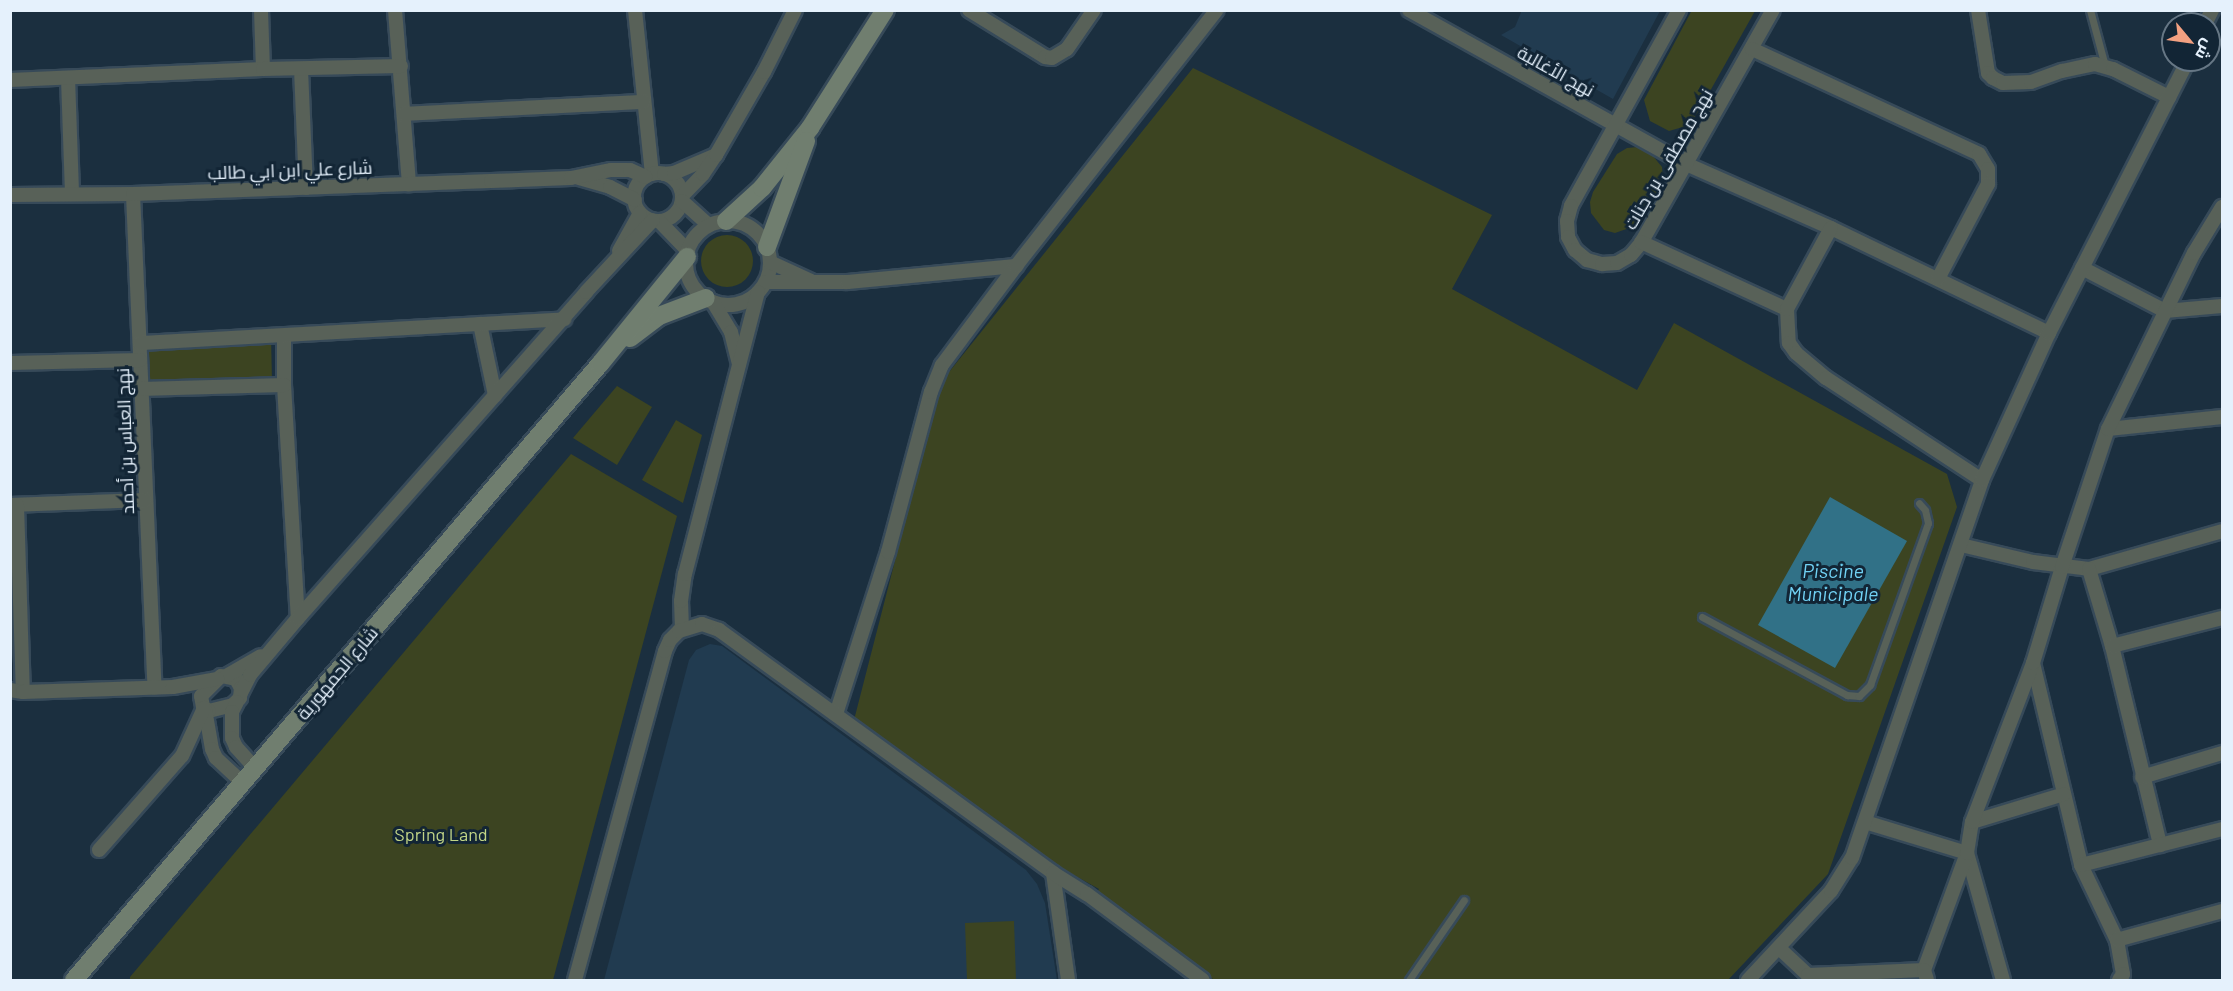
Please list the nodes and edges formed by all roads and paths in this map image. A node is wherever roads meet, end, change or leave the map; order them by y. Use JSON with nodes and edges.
{"nodes":[{"id":1,"x":261,"y":10,"type":"edge"},
{"id":2,"x":395,"y":10,"type":"edge"},
{"id":3,"x":635,"y":10,"type":"edge"},
{"id":4,"x":795,"y":10,"type":"edge"},
{"id":5,"x":885,"y":10,"type":"edge"},
{"id":6,"x":969,"y":10,"type":"edge"},
{"id":7,"x":1094,"y":10,"type":"edge"},
{"id":8,"x":1217,"y":10,"type":"edge"},
{"id":9,"x":1409,"y":10,"type":"edge"},
{"id":10,"x":1679,"y":10,"type":"edge"},
{"id":11,"x":1773,"y":10,"type":"edge"},
{"id":12,"x":1978,"y":10,"type":"edge"},
{"id":13,"x":2090,"y":10,"type":"edge"},
{"id":14,"x":1752,"y":49,"type":"junction"},
{"id":15,"x":401,"y":66,"type":"junction"},
{"id":16,"x":2105,"y":66,"type":"junction"},
{"id":17,"x":263,"y":69,"type":"junction"},
{"id":18,"x":301,"y":69,"type":"junction"},
{"id":19,"x":2181,"y":72,"type":"edge"},
{"id":20,"x":68,"y":78,"type":"junction"},
{"id":21,"x":10,"y":80,"type":"edge"},
{"id":22,"x":2169,"y":97,"type":"junction"},
{"id":23,"x":644,"y":102,"type":"junction"},
{"id":24,"x":404,"y":114,"type":"junction"},
{"id":25,"x":1616,"y":125,"type":"junction"},
{"id":26,"x":810,"y":128,"type":"junction"},
{"id":27,"x":716,"y":155,"type":"junction"},
{"id":28,"x":1686,"y":164,"type":"junction"},
{"id":29,"x":654,"y":175,"type":"junction"},
{"id":30,"x":571,"y":178,"type":"junction"},
{"id":31,"x":409,"y":184,"type":"junction"},
{"id":32,"x":306,"y":188,"type":"junction"},
{"id":33,"x":72,"y":194,"type":"junction"},
{"id":34,"x":133,"y":194,"type":"junction"},
{"id":35,"x":10,"y":195,"type":"edge"},
{"id":36,"x":682,"y":199,"type":"junction"},
{"id":37,"x":635,"y":200,"type":"junction"},
{"id":38,"x":2223,"y":207,"type":"edge"},
{"id":39,"x":651,"y":218,"type":"junction"},
{"id":40,"x":718,"y":223,"type":"junction"},
{"id":41,"x":1831,"y":228,"type":"junction"},
{"id":42,"x":1641,"y":242,"type":"junction"},
{"id":43,"x":688,"y":254,"type":"junction"},
{"id":44,"x":769,"y":254,"type":"junction"},
{"id":45,"x":1016,"y":267,"type":"junction"},
{"id":46,"x":2082,"y":268,"type":"junction"},
{"id":47,"x":1938,"y":279,"type":"junction"},
{"id":48,"x":815,"y":283,"type":"junction"},
{"id":49,"x":762,"y":287,"type":"junction"},
{"id":50,"x":709,"y":300,"type":"junction"},
{"id":51,"x":2223,"y":306,"type":"edge"},
{"id":52,"x":1787,"y":309,"type":"junction"},
{"id":53,"x":2165,"y":311,"type":"junction"},
{"id":54,"x":564,"y":319,"type":"junction"},
{"id":55,"x":480,"y":324,"type":"junction"},
{"id":56,"x":2049,"y":333,"type":"junction"},
{"id":57,"x":284,"y":336,"type":"junction"},
{"id":58,"x":140,"y":343,"type":"junction"},
{"id":59,"x":140,"y":360,"type":"junction"},
{"id":60,"x":10,"y":363,"type":"edge"},
{"id":61,"x":600,"y":364,"type":"junction"},
{"id":62,"x":740,"y":369,"type":"junction"},
{"id":63,"x":284,"y":385,"type":"junction"},
{"id":64,"x":140,"y":389,"type":"junction"},
{"id":65,"x":495,"y":395,"type":"junction"},
{"id":66,"x":2223,"y":417,"type":"edge"},
{"id":67,"x":2108,"y":429,"type":"junction"},
{"id":68,"x":1982,"y":480,"type":"junction"},
{"id":69,"x":145,"y":500,"type":"junction"},
{"id":70,"x":1919,"y":503,"type":"dead end"},
{"id":71,"x":14,"y":505,"type":"edge"},
{"id":72,"x":2223,"y":531,"type":"edge"},
{"id":73,"x":1961,"y":545,"type":"junction"},
{"id":74,"x":2062,"y":567,"type":"junction"},
{"id":75,"x":2089,"y":569,"type":"junction"},
{"id":76,"x":1702,"y":616,"type":"dead end"},
{"id":77,"x":298,"y":618,"type":"junction"},
{"id":78,"x":2223,"y":618,"type":"edge"},
{"id":79,"x":682,"y":629,"type":"junction"},
{"id":80,"x":2112,"y":646,"type":"junction"},
{"id":81,"x":268,"y":652,"type":"junction"},
{"id":82,"x":2033,"y":663,"type":"junction"},
{"id":83,"x":222,"y":677,"type":"junction"},
{"id":84,"x":173,"y":687,"type":"junction"},
{"id":85,"x":155,"y":688,"type":"junction"},
{"id":86,"x":17,"y":691,"type":"edge"},
{"id":87,"x":239,"y":697,"type":"junction"},
{"id":88,"x":204,"y":708,"type":"junction"},
{"id":89,"x":836,"y":714,"type":"junction"},
{"id":90,"x":2223,"y":753,"type":"edge"},
{"id":91,"x":255,"y":768,"type":"junction"},
{"id":92,"x":2142,"y":777,"type":"junction"},
{"id":93,"x":243,"y":783,"type":"junction"},
{"id":94,"x":2064,"y":794,"type":"junction"},
{"id":95,"x":1865,"y":822,"type":"junction"},
{"id":96,"x":1972,"y":822,"type":"junction"},
{"id":97,"x":2223,"y":829,"type":"edge"},
{"id":98,"x":2160,"y":845,"type":"junction"},
{"id":99,"x":99,"y":850,"type":"dead end"},
{"id":100,"x":1967,"y":853,"type":"junction"},
{"id":101,"x":2081,"y":865,"type":"junction"},
{"id":102,"x":1053,"y":873,"type":"junction"},
{"id":103,"x":1464,"y":900,"type":"dead end"},
{"id":104,"x":2223,"y":911,"type":"edge"},
{"id":105,"x":2117,"y":940,"type":"junction"},
{"id":106,"x":1779,"y":948,"type":"junction"},
{"id":107,"x":1925,"y":975,"type":"edge"},
{"id":108,"x":1808,"y":978,"type":"edge"},
{"id":109,"x":74,"y":981,"type":"edge"},
{"id":110,"x":575,"y":981,"type":"edge"},
{"id":111,"x":1068,"y":981,"type":"edge"},
{"id":112,"x":1203,"y":981,"type":"edge"},
{"id":113,"x":1409,"y":981,"type":"edge"},
{"id":114,"x":1748,"y":981,"type":"edge"},
{"id":115,"x":2003,"y":981,"type":"edge"},
{"id":116,"x":2120,"y":981,"type":"edge"}],
"edges":[{"from":1,"to":17,"type":"street"},
{"from":2,"to":15,"type":"street"},
{"from":3,"to":23,"type":"street"},
{"from":4,"to":27,"type":"street"},
{"from":5,"to":26,"type":"street"},
{"from":6,"to":7,"type":"street"},
{"from":8,"to":45,"type":"street"},
{"from":9,"to":25,"type":"street","name":"نهج الأغالبة"},
{"from":10,"to":25,"type":"street","name":"نهج مصطفى بن جنات"},
{"from":11,"to":14,"type":"street","name":"نهج مصطفى بن جنات"},
{"from":12,"to":16,"type":"street"},
{"from":13,"to":16,"type":"lane"},
{"from":14,"to":28,"type":"street","name":"نهج مصطفى بن جنات"},
{"from":14,"to":47,"type":"street"},
{"from":15,"to":18,"type":"street"},
{"from":15,"to":24,"type":"street"},
{"from":16,"to":22,"type":"street"},
{"from":17,"to":18,"type":"street"},
{"from":17,"to":20,"type":"street"},
{"from":18,"to":32,"type":"street"},
{"from":19,"to":22,"type":"street"},
{"from":20,"to":21,"type":"street"},
{"from":20,"to":33,"type":"street"},
{"from":22,"to":46,"type":"street"},
{"from":23,"to":24,"type":"street"},
{"from":23,"to":29,"type":"street"},
{"from":24,"to":31,"type":"street"},
{"from":25,"to":28,"type":"street","name":"نهج الأغالبة"},
{"from":25,"to":42,"type":"street","name":"نهج مصطفى بن جنات"},
{"from":26,"to":40,"type":"street"},
{"from":26,"to":44,"type":"street"},
{"from":27,"to":29,"type":"street"},
{"from":27,"to":36,"type":"street"},
{"from":28,"to":41,"type":"street","name":"نهج الأغالبة"},
{"from":28,"to":42,"type":"street","name":"نهج مصطفى بن جنات"},
{"from":29,"to":30,"type":"street","name":"شارع علي ابن ابي طالب"},
{"from":29,"to":36,"type":"street"},
{"from":29,"to":37,"type":"street"},
{"from":30,"to":31,"type":"street","name":"شارع علي ابن ابي طالب"},
{"from":30,"to":37,"type":"street","name":"شارع علي ابن ابي طالب"},
{"from":31,"to":32,"type":"street","name":"شارع علي ابن ابي طالب"},
{"from":32,"to":34,"type":"street","name":"شارع علي ابن ابي طالب"},
{"from":33,"to":34,"type":"street","name":"شارع علي ابن ابي طالب"},
{"from":33,"to":35,"type":"street","name":"شارع علي ابن ابي طالب"},
{"from":34,"to":58,"type":"street","name":"نهج العباس بن أحمد"},
{"from":36,"to":39,"type":"street"},
{"from":36,"to":40,"type":"street"},
{"from":37,"to":39,"type":"street"},
{"from":38,"to":53,"type":"street"},
{"from":39,"to":43,"type":"street"},
{"from":39,"to":54,"type":"street"},
{"from":40,"to":43,"type":"street"},
{"from":40,"to":44,"type":"street"},
{"from":41,"to":47,"type":"street","name":"نهج الأغالبة"},
{"from":41,"to":52,"type":"street"},
{"from":42,"to":52,"type":"street"},
{"from":43,"to":50,"type":"street"},
{"from":43,"to":61,"type":"street","name":"شارع الجمهورية"},
{"from":44,"to":48,"type":"street"},
{"from":44,"to":49,"type":"street"},
{"from":45,"to":48,"type":"street"},
{"from":45,"to":89,"type":"street"},
{"from":46,"to":53,"type":"street"},
{"from":46,"to":56,"type":"street"},
{"from":47,"to":56,"type":"street","name":"نهج الأغالبة"},
{"from":48,"to":49,"type":"street"},
{"from":49,"to":50,"type":"street"},
{"from":49,"to":62,"type":"street"},
{"from":50,"to":61,"type":"street","name":"شارع الجمهورية"},
{"from":50,"to":62,"type":"street"},
{"from":51,"to":53,"type":"street"},
{"from":52,"to":68,"type":"street"},
{"from":53,"to":67,"type":"street"},
{"from":54,"to":55,"type":"street"},
{"from":54,"to":65,"type":"street"},
{"from":55,"to":57,"type":"street"},
{"from":55,"to":65,"type":"street"},
{"from":56,"to":68,"type":"street"},
{"from":57,"to":58,"type":"street"},
{"from":57,"to":63,"type":"street"},
{"from":58,"to":59,"type":"street","name":"نهج العباس بن أحمد"},
{"from":59,"to":60,"type":"street"},
{"from":59,"to":64,"type":"street","name":"نهج العباس بن أحمد"},
{"from":61,"to":91,"type":"street","name":"شارع الجمهورية"},
{"from":62,"to":79,"type":"street"},
{"from":63,"to":64,"type":"street"},
{"from":63,"to":77,"type":"street"},
{"from":64,"to":69,"type":"street","name":"نهج العباس بن أحمد"},
{"from":65,"to":77,"type":"street"},
{"from":66,"to":67,"type":"street"},
{"from":67,"to":74,"type":"street"},
{"from":68,"to":73,"type":"street"},
{"from":69,"to":71,"type":"street"},
{"from":69,"to":85,"type":"street","name":"نهج العباس بن أحمد"},
{"from":70,"to":76,"type":"lane"},
{"from":71,"to":86,"type":"street"},
{"from":72,"to":75,"type":"street"},
{"from":73,"to":74,"type":"street"},
{"from":73,"to":95,"type":"street"},
{"from":74,"to":75,"type":"street"},
{"from":74,"to":82,"type":"street"},
{"from":75,"to":80,"type":"street"},
{"from":77,"to":81,"type":"street"},
{"from":78,"to":80,"type":"street"},
{"from":79,"to":89,"type":"street"},
{"from":79,"to":110,"type":"street"},
{"from":80,"to":92,"type":"street"},
{"from":81,"to":83,"type":"street"},
{"from":81,"to":87,"type":"street"},
{"from":82,"to":94,"type":"street"},
{"from":82,"to":96,"type":"street"},
{"from":83,"to":84,"type":"street"},
{"from":83,"to":87,"type":"street"},
{"from":83,"to":88,"type":"street"},
{"from":84,"to":85,"type":"street"},
{"from":84,"to":88,"type":"street"},
{"from":85,"to":86,"type":"street"},
{"from":87,"to":88,"type":"street"},
{"from":87,"to":91,"type":"street"},
{"from":88,"to":93,"type":"street"},
{"from":88,"to":99,"type":"street"},
{"from":89,"to":102,"type":"street"},
{"from":90,"to":92,"type":"street"},
{"from":91,"to":93,"type":"street","name":"شارع الجمهورية"},
{"from":92,"to":98,"type":"street"},
{"from":93,"to":109,"type":"street","name":"شارع الجمهورية"},
{"from":94,"to":96,"type":"street"},
{"from":94,"to":101,"type":"street"},
{"from":95,"to":100,"type":"street"},
{"from":95,"to":106,"type":"street"},
{"from":96,"to":100,"type":"street"},
{"from":97,"to":98,"type":"street"},
{"from":98,"to":101,"type":"street"},
{"from":100,"to":107,"type":"street"},
{"from":100,"to":115,"type":"street"},
{"from":101,"to":105,"type":"street"},
{"from":102,"to":111,"type":"street"},
{"from":102,"to":112,"type":"street"},
{"from":103,"to":113,"type":"lane"},
{"from":104,"to":105,"type":"street"},
{"from":105,"to":116,"type":"street"},
{"from":106,"to":108,"type":"street"},
{"from":106,"to":114,"type":"street"},
{"from":107,"to":108,"type":"street"}]}
